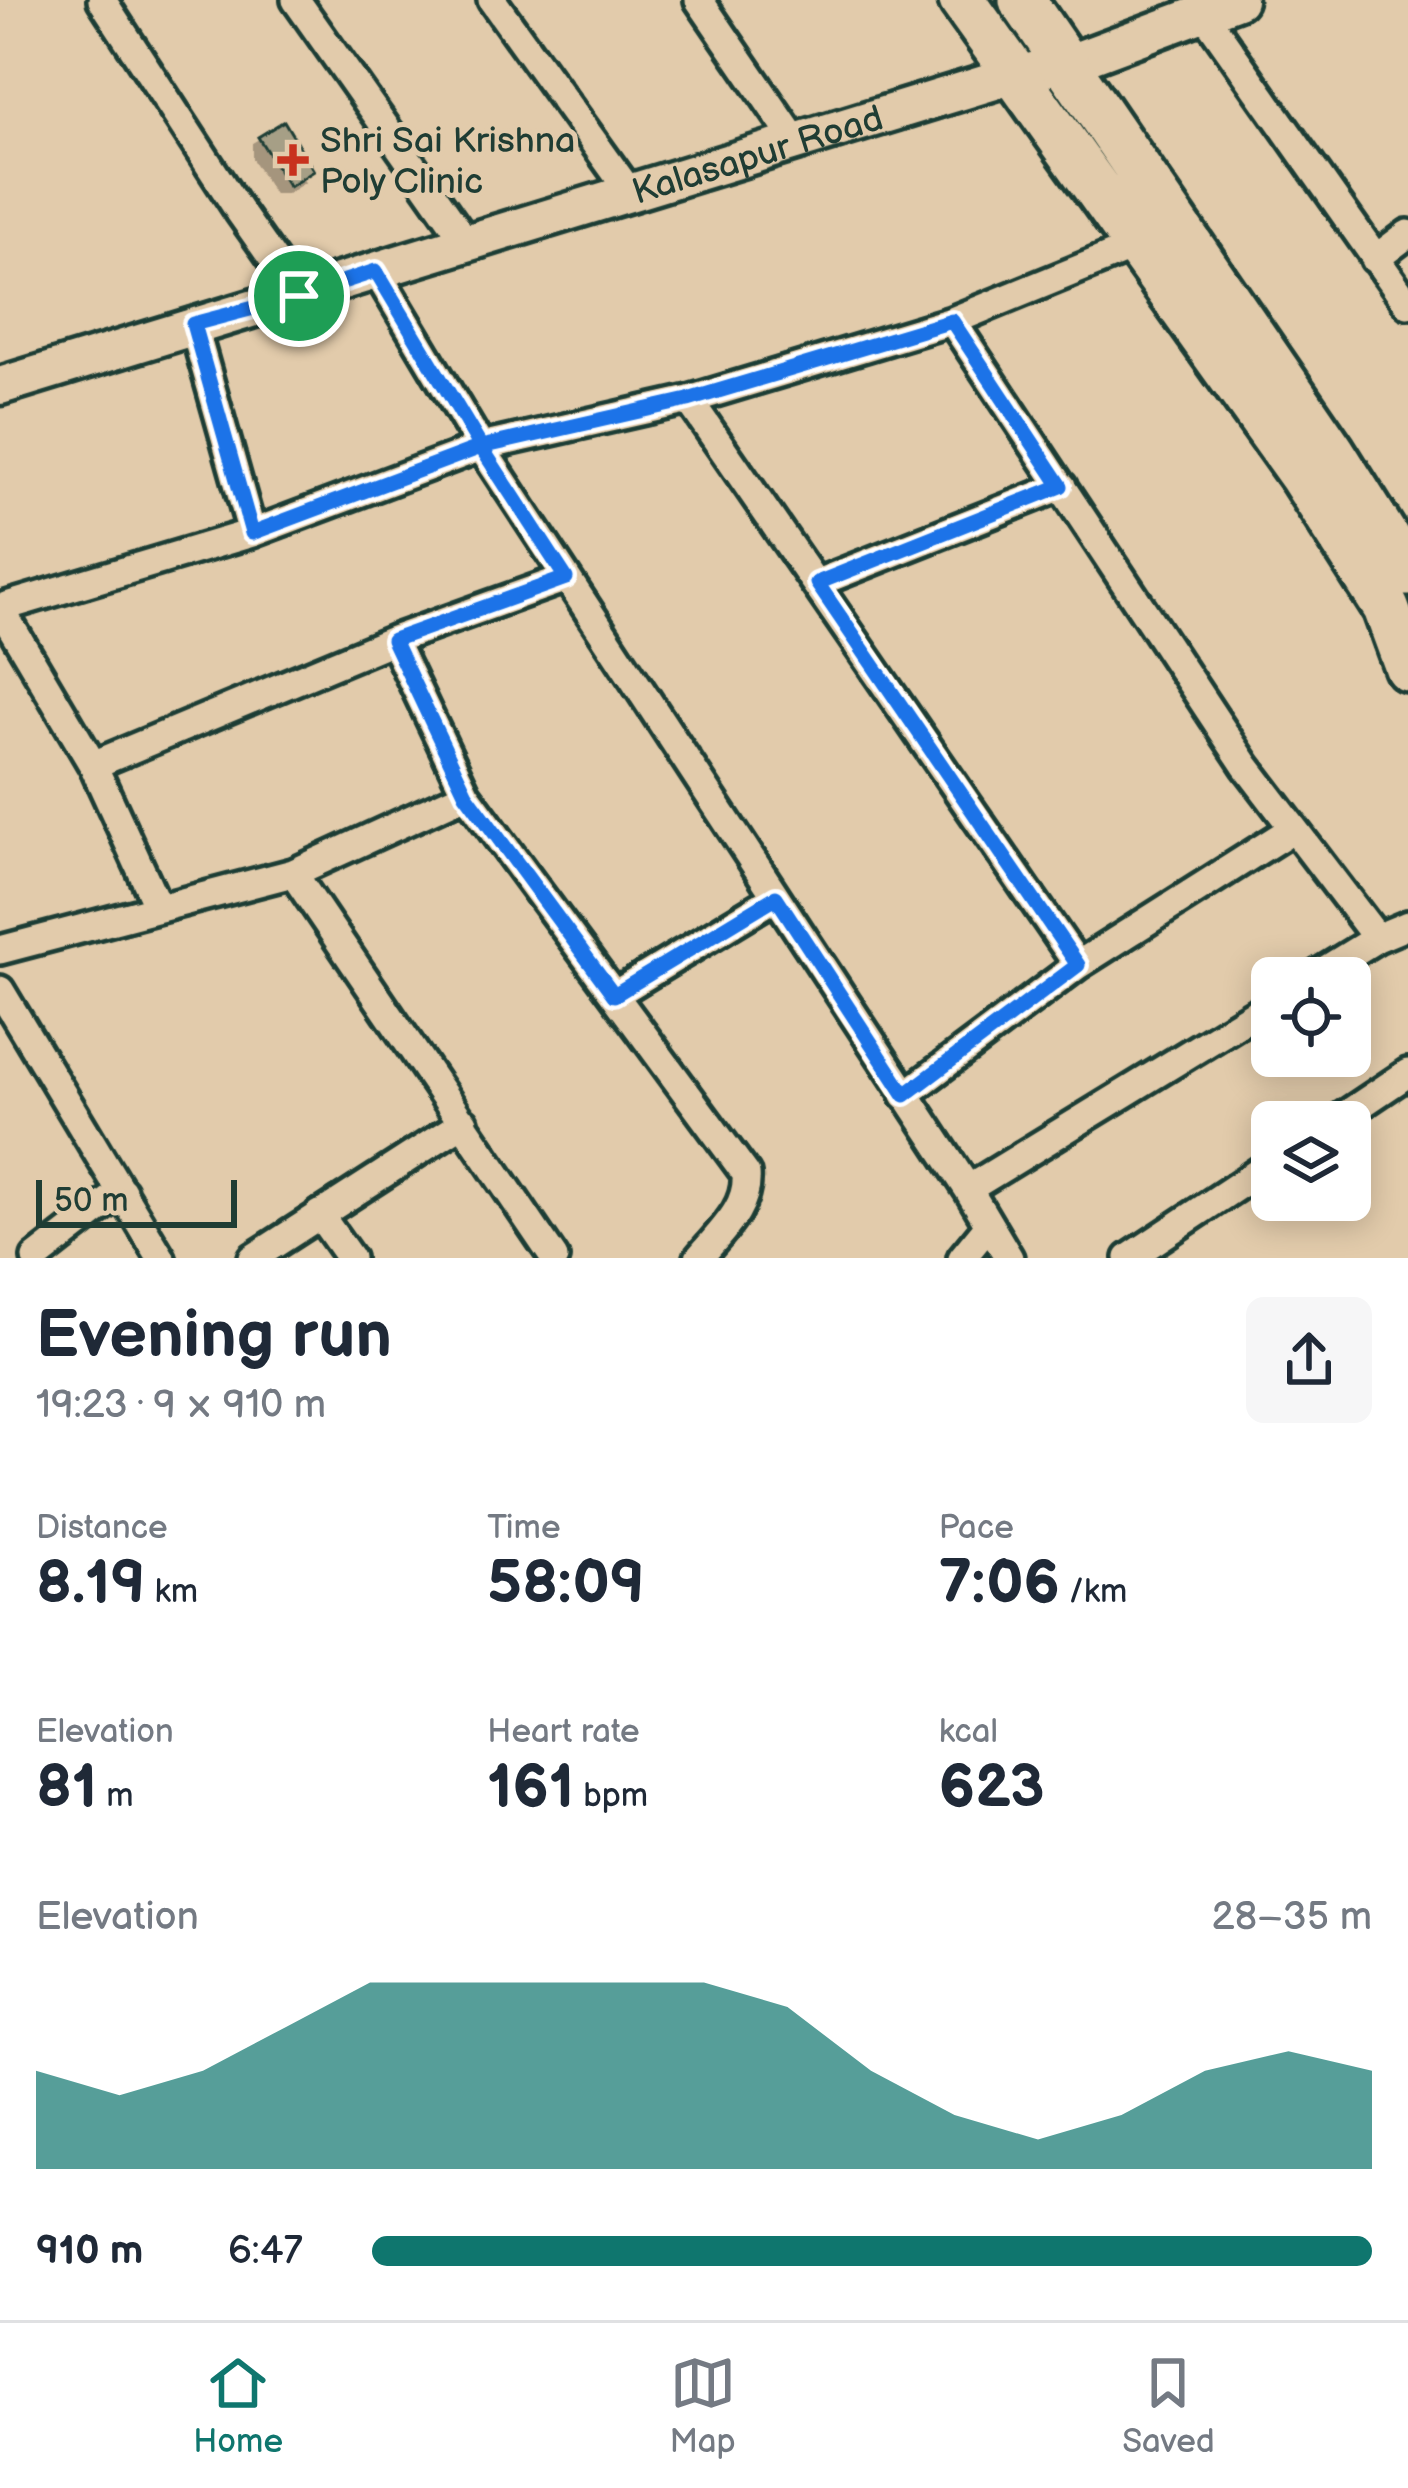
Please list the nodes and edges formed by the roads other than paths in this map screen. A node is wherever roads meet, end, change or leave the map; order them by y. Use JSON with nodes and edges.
{"nodes":[{"id":1,"x":102,"y":0,"type":"edge"},
{"id":2,"x":296,"y":0,"type":"edge"},
{"id":3,"x":492,"y":0,"type":"edge"},
{"id":4,"x":698,"y":0,"type":"edge"},
{"id":5,"x":962,"y":0,"type":"edge"},
{"id":6,"x":1022,"y":0,"type":"edge"},
{"id":7,"x":1238,"y":0,"type":"edge"},
{"id":8,"x":1202,"y":10,"type":"junction"},
{"id":9,"x":1069,"y":64,"type":"junction"},
{"id":10,"x":1014,"y":75,"type":"junction"},
{"id":11,"x":796,"y":142,"type":"junction"},
{"id":12,"x":631,"y":194,"type":"junction"},
{"id":13,"x":1408,"y":234,"type":"edge"},
{"id":14,"x":467,"y":242,"type":"junction"},
{"id":15,"x":1140,"y":244,"type":"junction"},
{"id":16,"x":1375,"y":259,"type":"junction"},
{"id":17,"x":376,"y":271,"type":"junction"},
{"id":18,"x":299,"y":296,"type":"junction"},
{"id":19,"x":1408,"y":304,"type":"edge"},
{"id":20,"x":952,"y":321,"type":"junction"},
{"id":21,"x":193,"y":324,"type":"junction"},
{"id":22,"x":0,"y":386,"type":"edge"},
{"id":23,"x":688,"y":400,"type":"junction"},
{"id":24,"x":481,"y":447,"type":"junction"},
{"id":25,"x":1061,"y":486,"type":"junction"},
{"id":26,"x":252,"y":533,"type":"junction"},
{"id":27,"x":1408,"y":573,"type":"edge"},
{"id":28,"x":566,"y":578,"type":"junction"},
{"id":29,"x":817,"y":583,"type":"junction"},
{"id":30,"x":0,"y":608,"type":"edge"},
{"id":31,"x":393,"y":640,"type":"junction"},
{"id":32,"x":1408,"y":668,"type":"edge"},
{"id":33,"x":93,"y":765,"type":"junction"},
{"id":34,"x":466,"y":794,"type":"junction"},
{"id":35,"x":1292,"y":830,"type":"junction"},
{"id":36,"x":293,"y":873,"type":"junction"},
{"id":37,"x":776,"y":897,"type":"junction"},
{"id":38,"x":158,"y":908,"type":"junction"},
{"id":39,"x":1408,"y":925,"type":"edge"},
{"id":40,"x":1377,"y":938,"type":"junction"},
{"id":41,"x":0,"y":950,"type":"edge"},
{"id":42,"x":1346,"y":957,"type":"edge"},
{"id":43,"x":1078,"y":965,"type":"junction"},
{"id":44,"x":0,"y":990,"type":"edge"},
{"id":45,"x":614,"y":995,"type":"junction"},
{"id":46,"x":1251,"y":1016,"type":"edge"},
{"id":47,"x":1408,"y":1073,"type":"edge"},
{"id":48,"x":905,"y":1095,"type":"junction"},
{"id":49,"x":1366,"y":1101,"type":"edge"},
{"id":50,"x":464,"y":1122,"type":"junction"},
{"id":51,"x":1251,"y":1177,"type":"edge"},
{"id":52,"x":968,"y":1190,"type":"junction"},
{"id":53,"x":122,"y":1191,"type":"junction"},
{"id":54,"x":319,"y":1214,"type":"junction"},
{"id":55,"x":989,"y":1225,"type":"junction"},
{"id":56,"x":36,"y":1258,"type":"edge"},
{"id":57,"x":161,"y":1258,"type":"edge"},
{"id":58,"x":253,"y":1258,"type":"edge"},
{"id":59,"x":350,"y":1258,"type":"edge"},
{"id":60,"x":554,"y":1258,"type":"edge"},
{"id":61,"x":699,"y":1258,"type":"edge"},
{"id":62,"x":962,"y":1258,"type":"edge"},
{"id":63,"x":1009,"y":1258,"type":"edge"},
{"id":64,"x":1129,"y":1258,"type":"edge"}],
"edges":[{"from":1,"to":18,"type":"street"},
{"from":2,"to":14,"type":"street"},
{"from":3,"to":12,"type":"street"},
{"from":4,"to":11,"type":"street"},
{"from":5,"to":10,"type":"main road"},
{"from":6,"to":9,"type":"main road"},
{"from":7,"to":8,"type":"street","name":"Kalasapur Road"},
{"from":8,"to":9,"type":"street","name":"Kalasapur Road"},
{"from":8,"to":16,"type":"street"},
{"from":9,"to":10,"type":"street","name":"Kalasapur Road"},
{"from":9,"to":27,"type":"main road"},
{"from":10,"to":11,"type":"street","name":"Kalasapur Road"},
{"from":10,"to":15,"type":"main road"},
{"from":11,"to":12,"type":"street","name":"Kalasapur Road"},
{"from":12,"to":14,"type":"street","name":"Kalasapur Road"},
{"from":13,"to":16,"type":"street"},
{"from":14,"to":17,"type":"street","name":"Kalasapur Road"},
{"from":15,"to":20,"type":"street"},
{"from":15,"to":32,"type":"main road"},
{"from":16,"to":19,"type":"street"},
{"from":17,"to":18,"type":"street","name":"Kalasapur Road"},
{"from":17,"to":24,"type":"street"},
{"from":18,"to":21,"type":"street","name":"Kalasapur Road"},
{"from":20,"to":23,"type":"street"},
{"from":20,"to":25,"type":"street"},
{"from":21,"to":22,"type":"street","name":"Kalasapur Road"},
{"from":21,"to":26,"type":"street"},
{"from":23,"to":24,"type":"street"},
{"from":23,"to":29,"type":"street"},
{"from":24,"to":26,"type":"street"},
{"from":24,"to":28,"type":"street"},
{"from":25,"to":29,"type":"street"},
{"from":25,"to":35,"type":"street"},
{"from":26,"to":30,"type":"street"},
{"from":28,"to":31,"type":"street"},
{"from":28,"to":37,"type":"street"},
{"from":29,"to":43,"type":"street"},
{"from":30,"to":33,"type":"street"},
{"from":31,"to":33,"type":"street"},
{"from":31,"to":34,"type":"street"},
{"from":33,"to":38,"type":"street"},
{"from":34,"to":36,"type":"street"},
{"from":34,"to":45,"type":"street"},
{"from":35,"to":40,"type":"street"},
{"from":35,"to":43,"type":"street"},
{"from":36,"to":38,"type":"street"},
{"from":36,"to":50,"type":"street"},
{"from":37,"to":45,"type":"street"},
{"from":37,"to":48,"type":"street"},
{"from":38,"to":41,"type":"street"},
{"from":39,"to":40,"type":"street"},
{"from":40,"to":42,"type":"street"},
{"from":43,"to":48,"type":"street"},
{"from":44,"to":53,"type":"street"},
{"from":45,"to":61,"type":"street"},
{"from":46,"to":52,"type":"street"},
{"from":47,"to":49,"type":"street"},
{"from":48,"to":52,"type":"street"},
{"from":50,"to":54,"type":"street"},
{"from":50,"to":60,"type":"street"},
{"from":51,"to":64,"type":"street"},
{"from":52,"to":55,"type":"street"},
{"from":53,"to":56,"type":"street"},
{"from":53,"to":57,"type":"street"},
{"from":54,"to":58,"type":"street"},
{"from":54,"to":59,"type":"street"},
{"from":55,"to":62,"type":"street"},
{"from":55,"to":63,"type":"street"}]}
